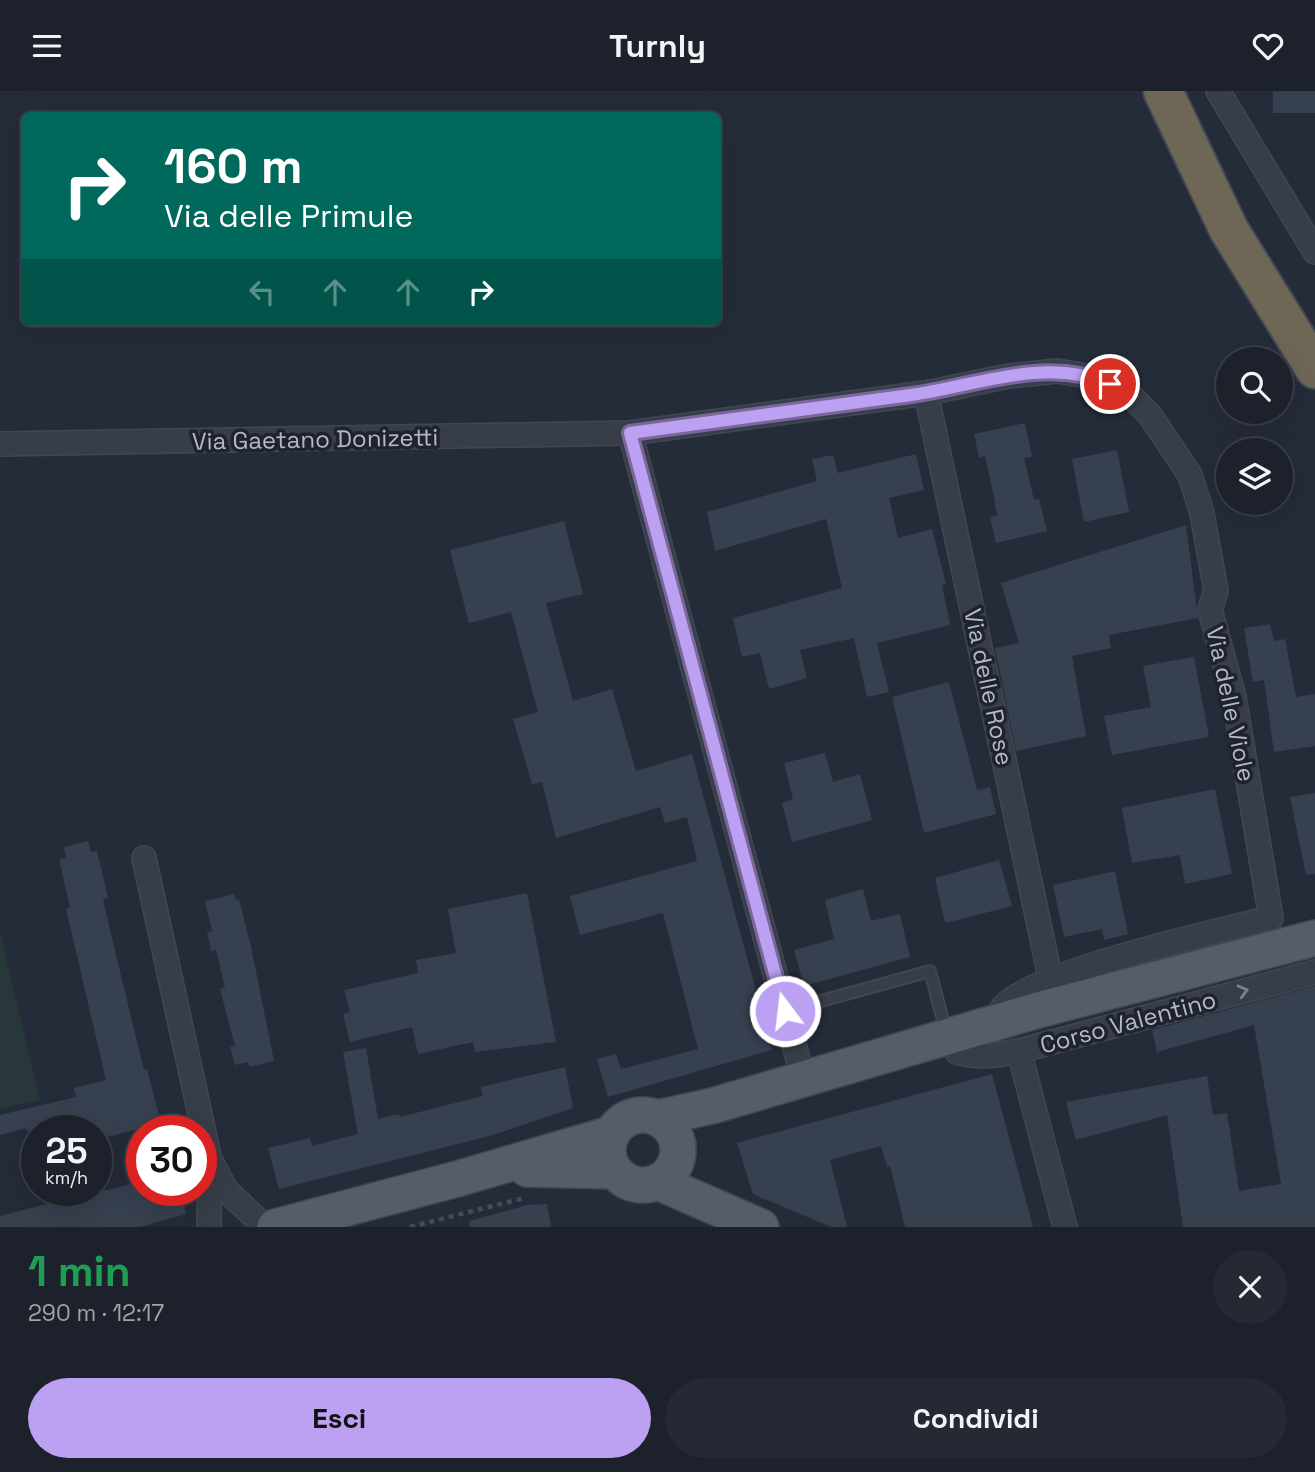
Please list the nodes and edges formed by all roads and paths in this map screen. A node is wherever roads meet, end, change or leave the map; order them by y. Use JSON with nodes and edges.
{"nodes":[{"id":1,"x":1163,"y":91,"type":"edge"},
{"id":2,"x":1218,"y":91,"type":"edge"},
{"id":3,"x":1315,"y":252,"type":"edge"},
{"id":4,"x":1315,"y":369,"type":"edge"},
{"id":5,"x":1127,"y":392,"type":"joint"},
{"id":6,"x":926,"y":393,"type":"junction"},
{"id":7,"x":630,"y":433,"type":"junction"},
{"id":8,"x":0,"y":444,"type":"edge"},
{"id":9,"x":144,"y":858,"type":"dead end"},
{"id":10,"x":1315,"y":938,"type":"edge"},
{"id":11,"x":1315,"y":972,"type":"edge"},
{"id":12,"x":1059,"y":978,"type":"junction"},
{"id":13,"x":785,"y":1011,"type":"junction"},
{"id":14,"x":994,"y":1024,"type":"junction"},
{"id":15,"x":947,"y":1037,"type":"junction"},
{"id":16,"x":1018,"y":1051,"type":"junction"},
{"id":17,"x":803,"y":1078,"type":"junction"},
{"id":18,"x":200,"y":1115,"type":"edge"},
{"id":19,"x":611,"y":1134,"type":"junction"},
{"id":20,"x":666,"y":1150,"type":"junction"},
{"id":21,"x":496,"y":1168,"type":"junction"},
{"id":22,"x":614,"y":1171,"type":"junction"},
{"id":23,"x":217,"y":1173,"type":"edge"},
{"id":24,"x":530,"y":1196,"type":"dead end"},
{"id":25,"x":209,"y":1206,"type":"edge"},
{"id":26,"x":209,"y":1227,"type":"edge"},
{"id":27,"x":265,"y":1227,"type":"edge"},
{"id":28,"x":275,"y":1227,"type":"edge"},
{"id":29,"x":410,"y":1227,"type":"edge"},
{"id":30,"x":761,"y":1227,"type":"edge"},
{"id":31,"x":1065,"y":1227,"type":"edge"}],
"edges":[{"from":1,"to":4,"type":"highway"},
{"from":2,"to":3,"type":"street"},
{"from":5,"to":6,"type":"street","name":"Via Gaetano Donizetti"},
{"from":5,"to":12,"type":"street","name":"Via delle Viole"},
{"from":6,"to":7,"type":"street","name":"Via Gaetano Donizetti"},
{"from":6,"to":12,"type":"street","name":"Via delle Rose"},
{"from":7,"to":8,"type":"street","name":"Via Gaetano Donizetti"},
{"from":7,"to":13,"type":"street"},
{"from":9,"to":18,"type":"street"},
{"from":10,"to":14,"type":"main road","name":"Corso Valentino"},
{"from":16,"to":11,"type":"street","name":"Corso Valentino","one_way":true},
{"from":12,"to":14,"type":"street"},
{"from":13,"to":15,"type":"lane"},
{"from":13,"to":17,"type":"street"},
{"from":14,"to":15,"type":"main road","name":"Corso Valentino"},
{"from":15,"to":16,"type":"street","name":"Corso Valentino"},
{"from":15,"to":17,"type":"main road","name":"Corso Valentino"},
{"from":16,"to":31,"type":"street"},
{"from":17,"to":20,"type":"main road","name":"Corso Valentino"},
{"from":19,"to":20,"type":"main road"},
{"from":19,"to":21,"type":"main road"},
{"from":19,"to":22,"type":"main road"},
{"from":20,"to":22,"type":"main road"},
{"from":20,"to":30,"type":"main road"},
{"from":21,"to":22,"type":"main road"},
{"from":21,"to":28,"type":"main road"},
{"from":23,"to":27,"type":"street"},
{"from":24,"to":29,"type":"path"},
{"from":25,"to":26,"type":"street"}]}
